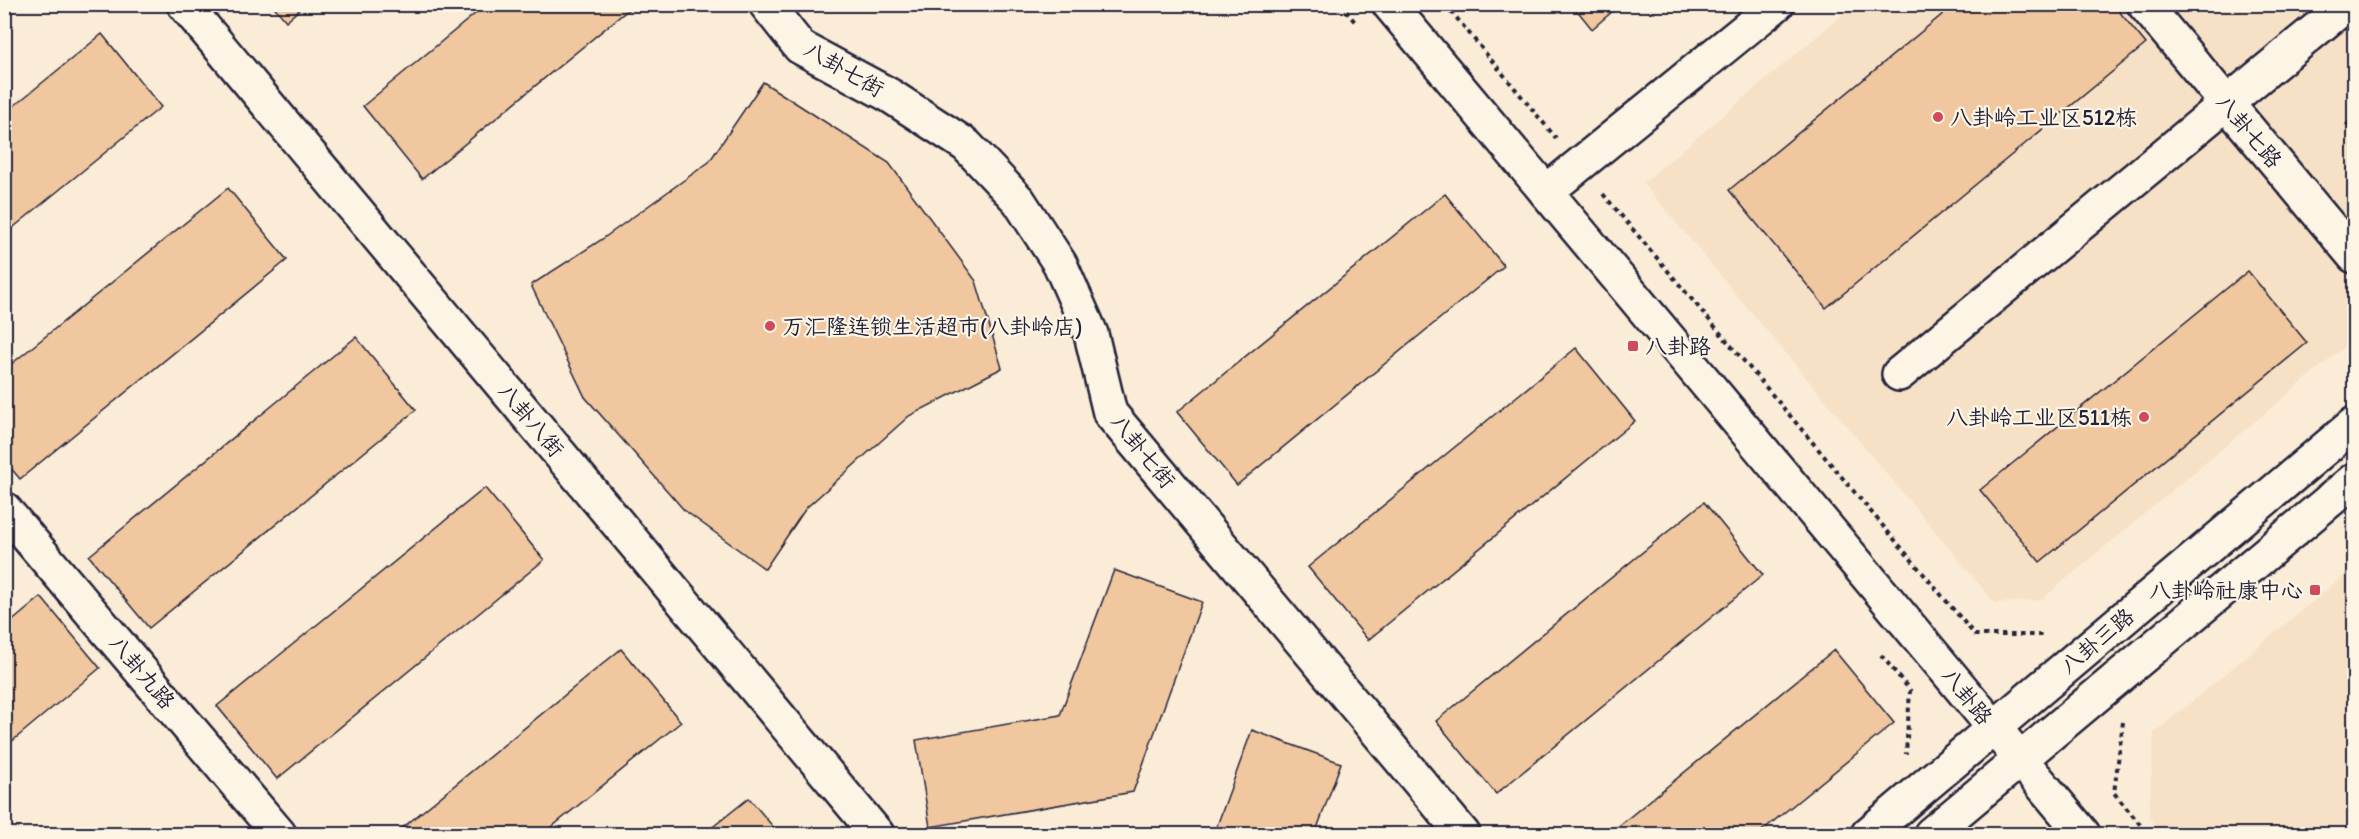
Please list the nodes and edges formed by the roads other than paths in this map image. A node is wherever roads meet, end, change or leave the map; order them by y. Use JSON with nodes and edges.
{"nodes":[{"id":1,"x":184,"y":4,"type":"edge"},
{"id":2,"x":766,"y":4,"type":"edge"},
{"id":3,"x":1389,"y":4,"type":"edge"},
{"id":4,"x":1777,"y":4,"type":"edge"},
{"id":5,"x":2144,"y":4,"type":"edge"},
{"id":6,"x":2348,"y":4,"type":"edge"},
{"id":7,"x":2227,"y":104,"type":"junction"},
{"id":8,"x":1546,"y":192,"type":"junction"},
{"id":9,"x":2355,"y":256,"type":"edge"},
{"id":10,"x":1899,"y":374,"type":"dead end"},
{"id":11,"x":2355,"y":424,"type":"edge"},
{"id":12,"x":2355,"y":480,"type":"edge"},
{"id":13,"x":4,"y":509,"type":"edge"},
{"id":14,"x":1993,"y":729,"type":"junction"},
{"id":15,"x":2020,"y":760,"type":"junction"},
{"id":16,"x":279,"y":834,"type":"edge"},
{"id":17,"x":877,"y":834,"type":"edge"},
{"id":18,"x":1463,"y":834,"type":"edge"},
{"id":19,"x":1868,"y":834,"type":"edge"},
{"id":20,"x":1931,"y":834,"type":"edge"},
{"id":21,"x":2083,"y":834,"type":"edge"}],
"edges":[{"from":1,"to":17,"type":"street","name":"八卦八街"},
{"from":2,"to":18,"type":"street","name":"八卦七街"},
{"from":3,"to":8,"type":"street","name":"八卦路"},
{"from":4,"to":8,"type":"street"},
{"from":5,"to":7,"type":"street","name":"八卦七路"},
{"from":6,"to":7,"type":"street"},
{"from":7,"to":9,"type":"street","name":"八卦七路"},
{"from":7,"to":10,"type":"street"},
{"from":8,"to":14,"type":"street","name":"八卦路"},
{"from":11,"to":14,"type":"street","name":"八卦三路"},
{"from":12,"to":15,"type":"street","name":"八卦三路"},
{"from":13,"to":16,"type":"street","name":"八卦九路"},
{"from":14,"to":15,"type":"street","name":"八卦路"},
{"from":14,"to":19,"type":"street","name":"八卦三路"},
{"from":15,"to":20,"type":"street","name":"八卦三路"},
{"from":15,"to":21,"type":"street","name":"八卦路"}]}
